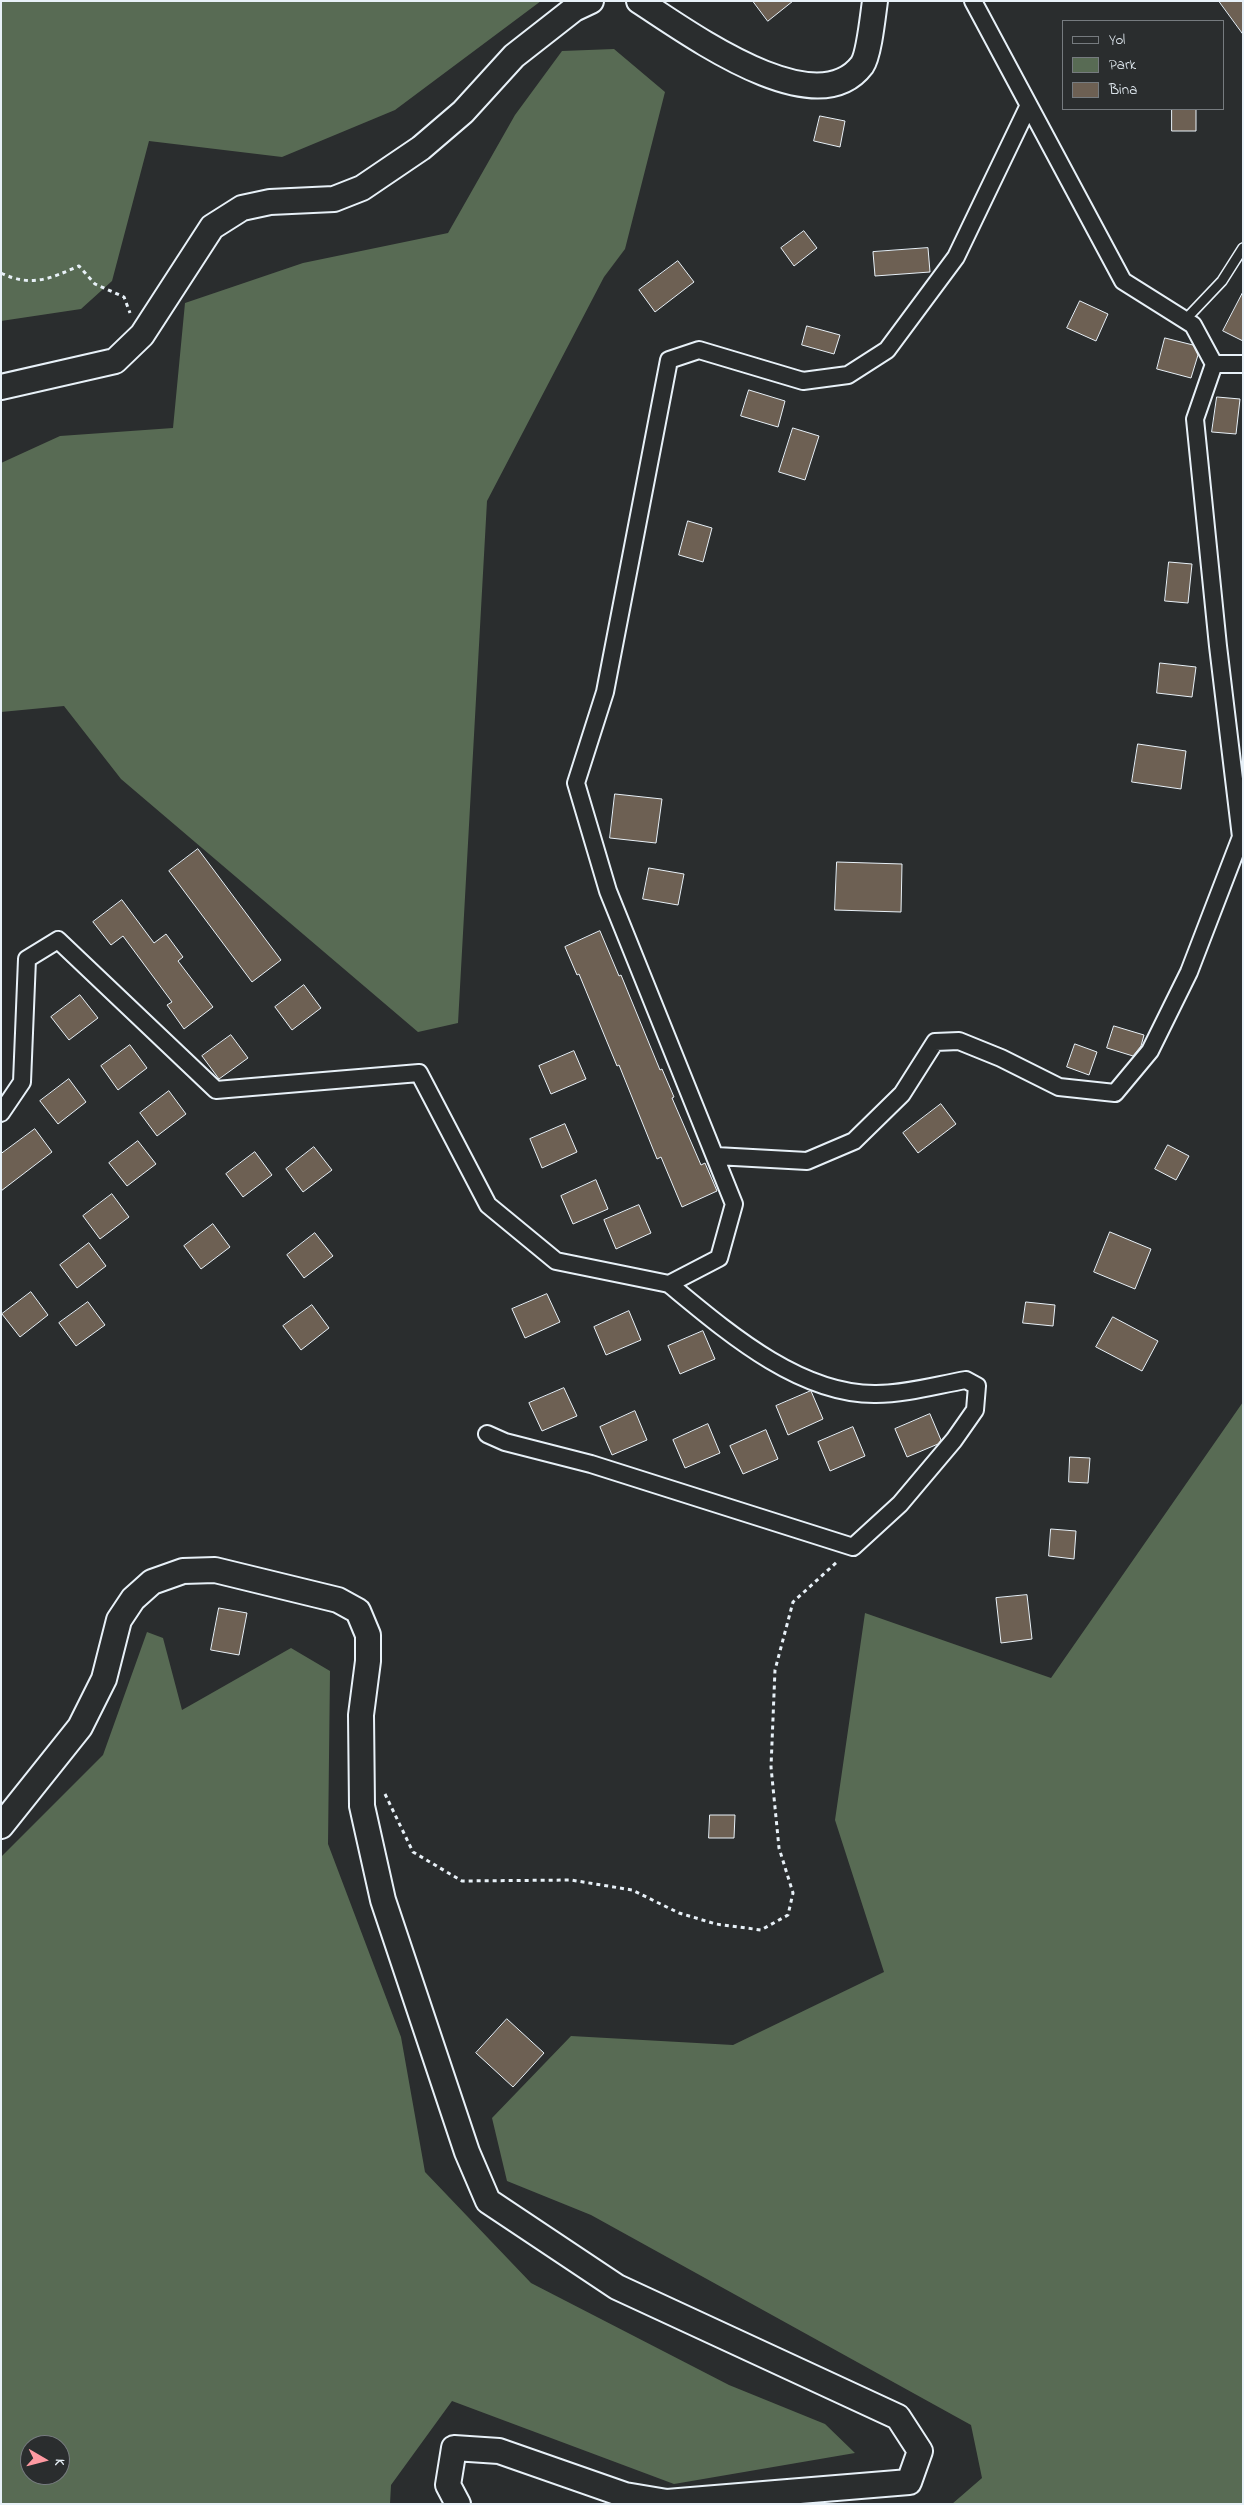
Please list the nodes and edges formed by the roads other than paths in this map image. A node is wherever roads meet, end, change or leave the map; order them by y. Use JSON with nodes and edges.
{"nodes":[{"id":1,"x":591,"y":1,"type":"edge"},
{"id":2,"x":639,"y":1,"type":"edge"},
{"id":3,"x":875,"y":1,"type":"edge"},
{"id":4,"x":973,"y":1,"type":"edge"},
{"id":5,"x":1028,"y":107,"type":"junction"},
{"id":6,"x":1243,"y":248,"type":"edge"},
{"id":7,"x":1185,"y":320,"type":"junction"},
{"id":8,"x":1214,"y":364,"type":"junction"},
{"id":9,"x":1243,"y":364,"type":"edge"},
{"id":10,"x":1,"y":387,"type":"edge"},
{"id":11,"x":1,"y":1113,"type":"edge"},
{"id":12,"x":716,"y":1156,"type":"junction"},
{"id":13,"x":669,"y":1284,"type":"junction"},
{"id":14,"x":487,"y":1434,"type":"dead end"},
{"id":15,"x":1,"y":1826,"type":"edge"},
{"id":16,"x":458,"y":2504,"type":"edge"}],
"edges":[{"from":1,"to":10,"type":"street"},
{"from":2,"to":3,"type":"street"},
{"from":4,"to":5,"type":"street"},
{"from":5,"to":7,"type":"street"},
{"from":5,"to":12,"type":"street"},
{"from":6,"to":7,"type":"lane"},
{"from":7,"to":8,"type":"street"},
{"from":8,"to":9,"type":"street"},
{"from":8,"to":12,"type":"street"},
{"from":11,"to":13,"type":"street"},
{"from":12,"to":13,"type":"street"},
{"from":13,"to":14,"type":"street"},
{"from":15,"to":16,"type":"street"}]}
